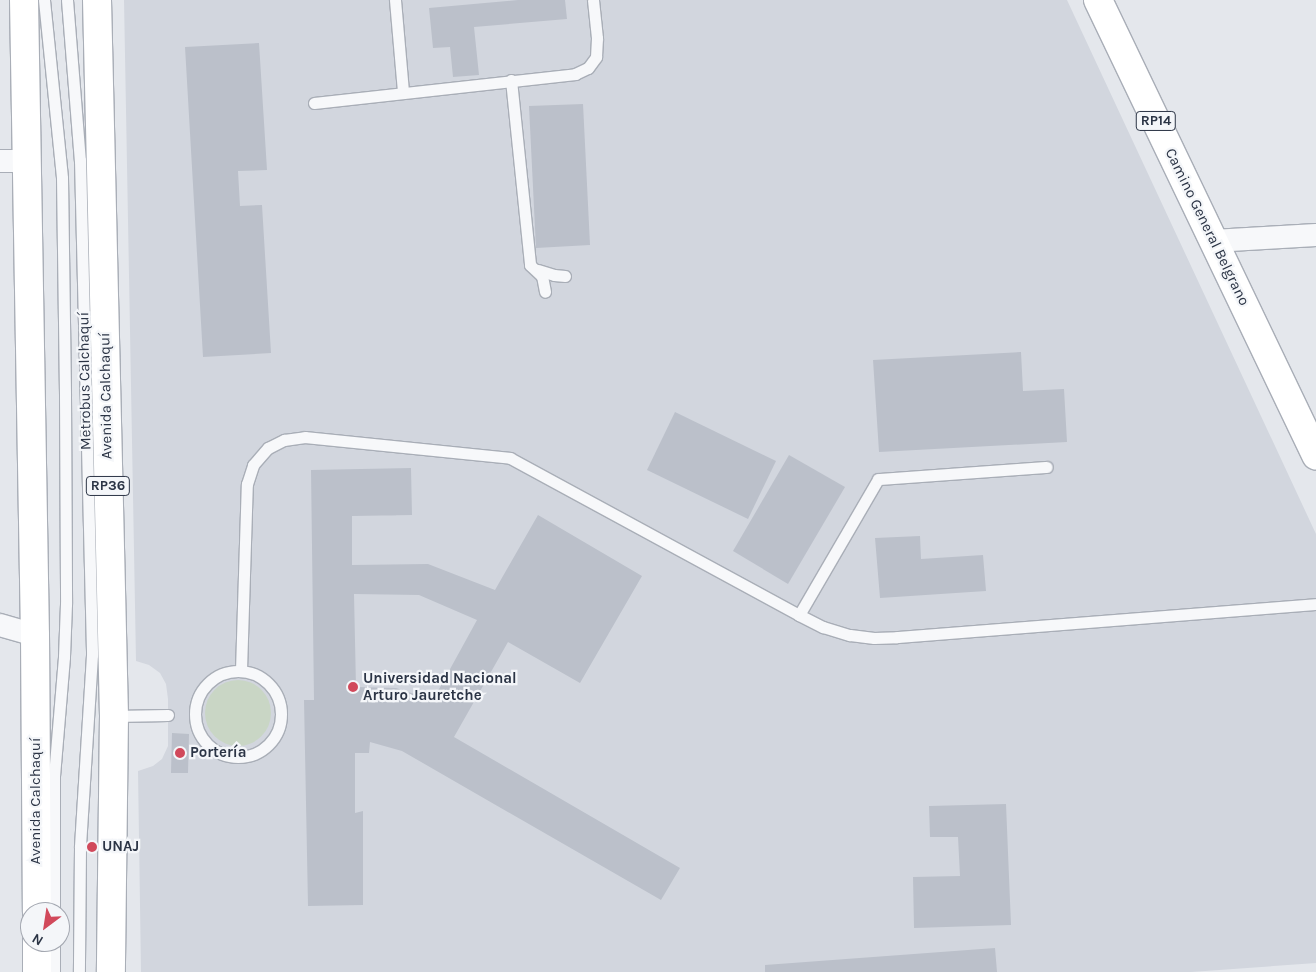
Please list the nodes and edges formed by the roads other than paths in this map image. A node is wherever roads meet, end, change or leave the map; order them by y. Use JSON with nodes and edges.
{"nodes":[{"id":1,"x":24,"y":0,"type":"edge"},
{"id":2,"x":44,"y":0,"type":"edge"},
{"id":3,"x":68,"y":0,"type":"edge"},
{"id":4,"x":97,"y":0,"type":"edge"},
{"id":5,"x":395,"y":0,"type":"edge"},
{"id":6,"x":593,"y":0,"type":"edge"},
{"id":7,"x":1098,"y":0,"type":"edge"},
{"id":8,"x":510,"y":80,"type":"junction"},
{"id":9,"x":403,"y":92,"type":"junction"},
{"id":10,"x":314,"y":103,"type":"dead end"},
{"id":11,"x":13,"y":161,"type":"edge"},
{"id":12,"x":1316,"y":235,"type":"edge"},
{"id":13,"x":1213,"y":241,"type":"junction"},
{"id":14,"x":530,"y":264,"type":"junction"},
{"id":15,"x":565,"y":276,"type":"dead end"},
{"id":16,"x":545,"y":292,"type":"dead end"},
{"id":17,"x":1316,"y":455,"type":"edge"},
{"id":18,"x":1047,"y":467,"type":"dead end"},
{"id":19,"x":1316,"y":604,"type":"edge"},
{"id":20,"x":799,"y":615,"type":"junction"},
{"id":21,"x":0,"y":625,"type":"edge"},
{"id":22,"x":35,"y":635,"type":"junction"},
{"id":23,"x":241,"y":670,"type":"junction"},
{"id":24,"x":168,"y":715,"type":"dead end"},
{"id":25,"x":114,"y":716,"type":"junction"},
{"id":26,"x":37,"y":902,"type":"edge"},
{"id":27,"x":54,"y":902,"type":"edge"},
{"id":28,"x":37,"y":952,"type":"edge"},
{"id":29,"x":54,"y":952,"type":"edge"},
{"id":30,"x":37,"y":972,"type":"edge"},
{"id":31,"x":54,"y":972,"type":"edge"},
{"id":32,"x":79,"y":972,"type":"edge"},
{"id":33,"x":111,"y":972,"type":"edge"}],
"edges":[{"from":1,"to":11,"type":"main road","name":"Avenida Calchaquí"},
{"from":2,"to":27,"type":"lane","name":"Metrobus Calchaquí"},
{"from":3,"to":32,"type":"lane","name":"Metrobus Calchaquí"},
{"from":4,"to":25,"type":"main road","name":"Avenida Calchaquí","number":"RP36"},
{"from":5,"to":9,"type":"lane"},
{"from":6,"to":8,"type":"lane"},
{"from":7,"to":13,"type":"main road","name":"Camino General Belgrano","number":"RP14"},
{"from":8,"to":9,"type":"lane"},
{"from":8,"to":14,"type":"lane"},
{"from":9,"to":10,"type":"lane"},
{"from":11,"to":22,"type":"main road","name":"Avenida Calchaquí"},
{"from":12,"to":13,"type":"street"},
{"from":13,"to":17,"type":"main road","name":"Camino General Belgrano","number":"RP14"},
{"from":14,"to":15,"type":"lane"},
{"from":14,"to":16,"type":"lane"},
{"from":18,"to":20,"type":"lane"},
{"from":19,"to":20,"type":"lane"},
{"from":20,"to":23,"type":"lane"},
{"from":21,"to":22,"type":"street"},
{"from":22,"to":26,"type":"main road","name":"Avenida Calchaquí"},
{"from":23,"to":23,"type":"lane"},
{"from":24,"to":25,"type":"lane"},
{"from":25,"to":33,"type":"main road","name":"Avenida Calchaquí","number":"RP36"},
{"from":28,"to":30,"type":"main road"},
{"from":29,"to":31,"type":"lane"}]}
